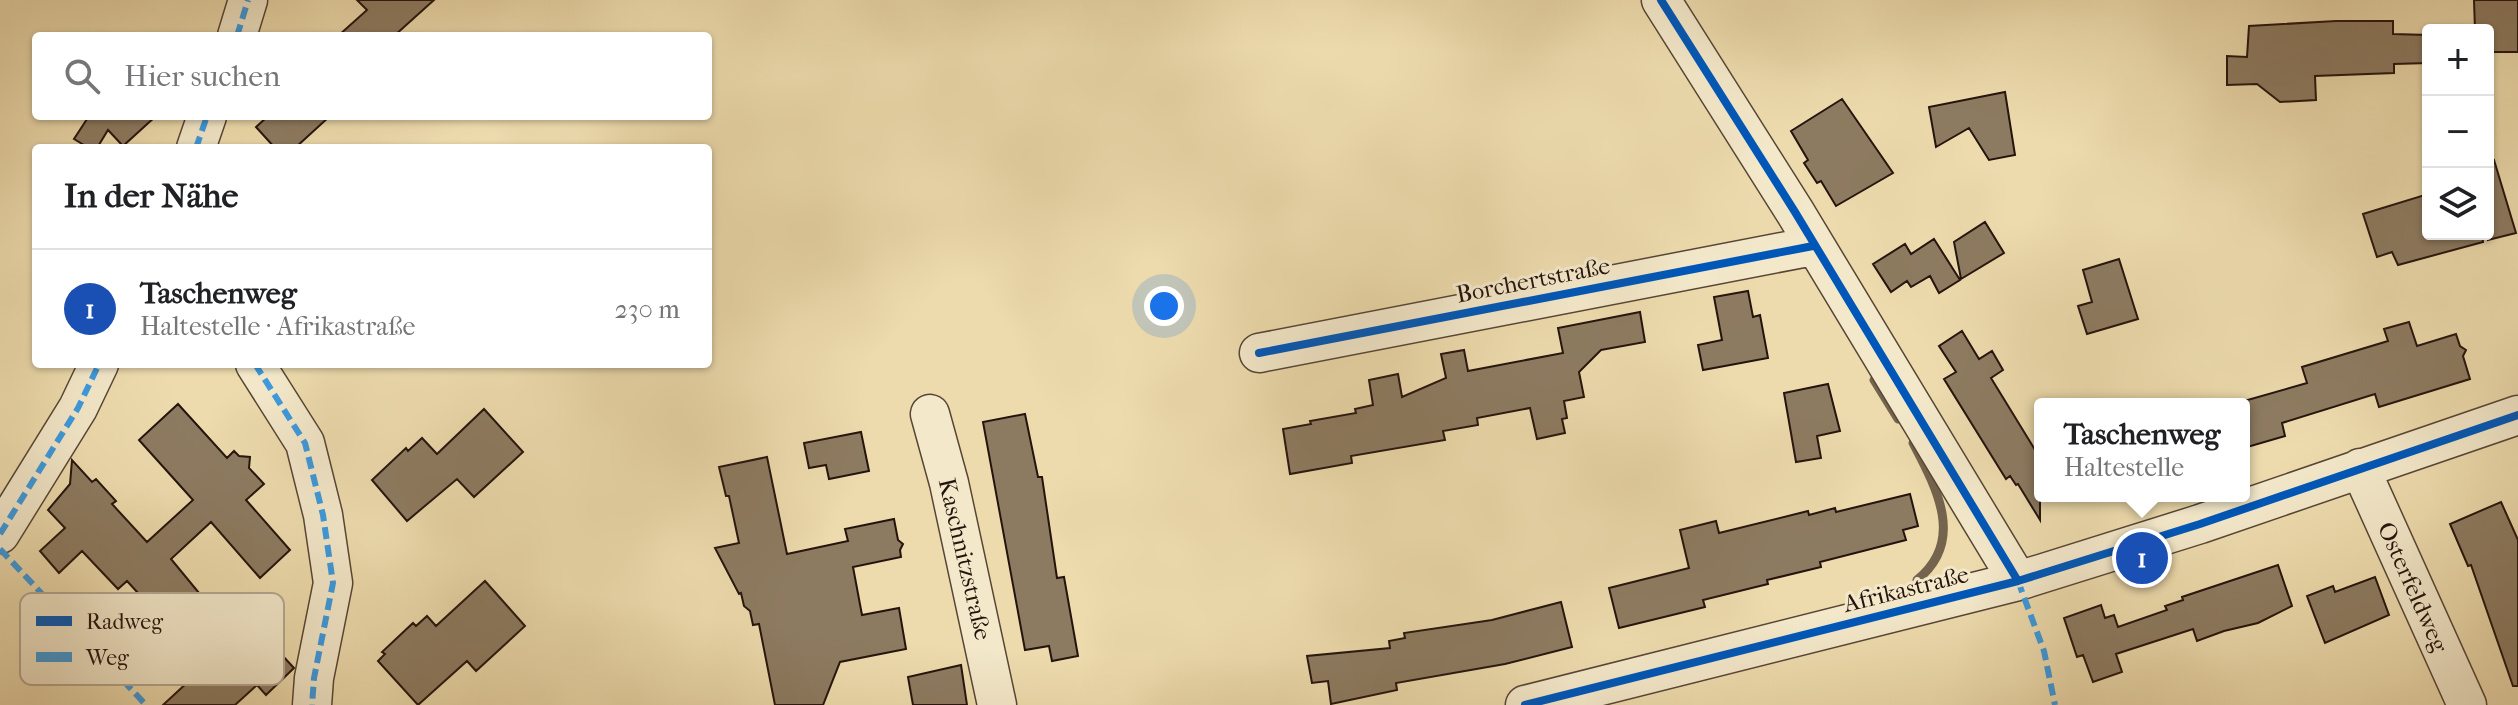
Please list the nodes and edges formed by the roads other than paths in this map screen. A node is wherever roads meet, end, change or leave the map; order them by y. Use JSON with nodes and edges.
{"nodes":[{"id":1,"x":248,"y":0,"type":"edge"},
{"id":2,"x":1661,"y":0,"type":"edge"},
{"id":3,"x":238,"y":32,"type":"edge"},
{"id":4,"x":206,"y":120,"type":"edge"},
{"id":5,"x":197,"y":144,"type":"edge"},
{"id":6,"x":1813,"y":246,"type":"junction"},
{"id":7,"x":1259,"y":353,"type":"dead end"},
{"id":8,"x":97,"y":368,"type":"edge"},
{"id":9,"x":258,"y":368,"type":"edge"},
{"id":10,"x":930,"y":414,"type":"dead end"},
{"id":11,"x":2518,"y":415,"type":"edge"},
{"id":12,"x":2360,"y":468,"type":"junction"},
{"id":13,"x":0,"y":534,"type":"edge"},
{"id":14,"x":2018,"y":581,"type":"junction"},
{"id":15,"x":312,"y":705,"type":"edge"},
{"id":16,"x":997,"y":705,"type":"edge"},
{"id":17,"x":1525,"y":705,"type":"edge"},
{"id":18,"x":2467,"y":705,"type":"edge"}],
"edges":[{"from":1,"to":3,"type":"street"},
{"from":2,"to":6,"type":"street"},
{"from":4,"to":5,"type":"street"},
{"from":6,"to":7,"type":"street","name":"Borchertstraße"},
{"from":6,"to":14,"type":"street"},
{"from":8,"to":13,"type":"street"},
{"from":9,"to":15,"type":"street"},
{"from":10,"to":16,"type":"street","name":"Kaschnitzstraße"},
{"from":11,"to":12,"type":"street","name":"Afrikastraße"},
{"from":12,"to":14,"type":"street","name":"Afrikastraße"},
{"from":12,"to":18,"type":"street","name":"Osterfeldweg"},
{"from":14,"to":17,"type":"street","name":"Afrikastraße"}]}
